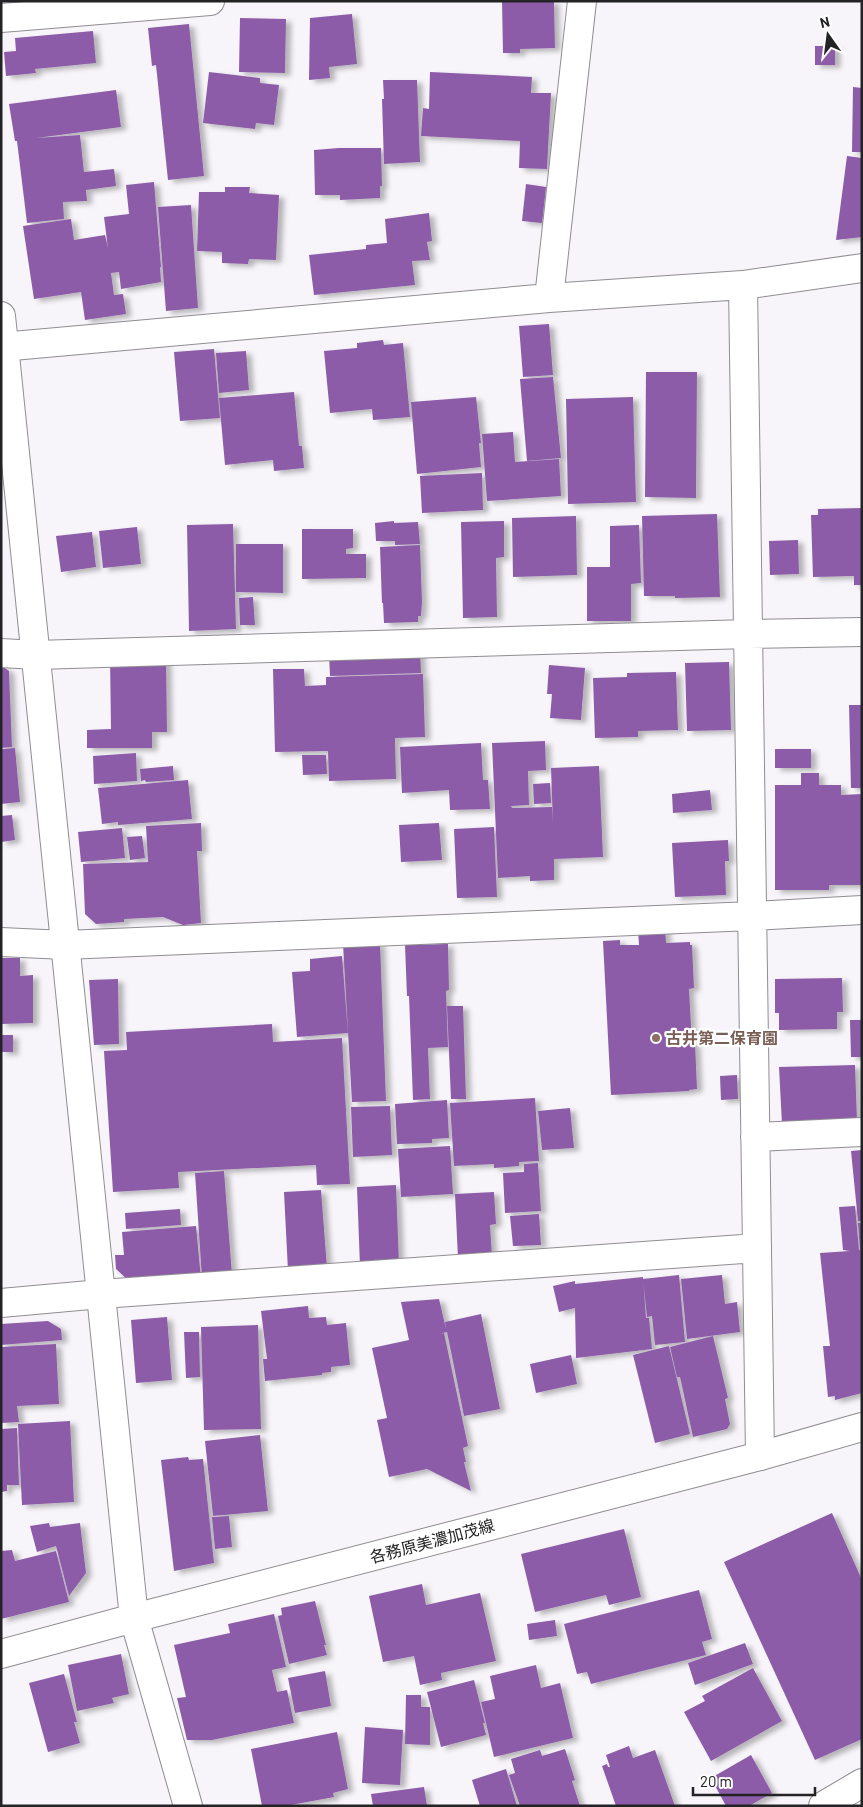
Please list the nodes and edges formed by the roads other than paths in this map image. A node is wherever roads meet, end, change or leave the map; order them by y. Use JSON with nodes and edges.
{"nodes":[{"id":1,"x":210,"y":1,"type":"edge"},
{"id":2,"x":582,"y":1,"type":"edge"},
{"id":3,"x":1,"y":18,"type":"edge"},
{"id":4,"x":862,"y":268,"type":"edge"},
{"id":5,"x":743,"y":285,"type":"junction"},
{"id":6,"x":549,"y":298,"type":"junction"},
{"id":7,"x":1,"y":316,"type":"edge"},
{"id":8,"x":3,"y":347,"type":"edge"},
{"id":9,"x":862,"y":632,"type":"edge"},
{"id":10,"x":748,"y":634,"type":"junction"},
{"id":11,"x":1,"y":653,"type":"edge"},
{"id":12,"x":36,"y":655,"type":"junction"},
{"id":13,"x":862,"y":910,"type":"edge"},
{"id":14,"x":752,"y":916,"type":"junction"},
{"id":15,"x":1,"y":942,"type":"edge"},
{"id":16,"x":65,"y":945,"type":"junction"},
{"id":17,"x":862,"y":1132,"type":"edge"},
{"id":18,"x":755,"y":1137,"type":"junction"},
{"id":19,"x":757,"y":1248,"type":"junction"},
{"id":20,"x":101,"y":1294,"type":"junction"},
{"id":21,"x":1,"y":1303,"type":"edge"},
{"id":22,"x":862,"y":1427,"type":"edge"},
{"id":23,"x":760,"y":1456,"type":"junction"},
{"id":24,"x":134,"y":1618,"type":"junction"},
{"id":25,"x":1,"y":1654,"type":"edge"},
{"id":26,"x":862,"y":1783,"type":"edge"},
{"id":27,"x":188,"y":1806,"type":"edge"},
{"id":28,"x":823,"y":1806,"type":"edge"}],
"edges":[{"from":1,"to":3,"type":"street"},
{"from":2,"to":6,"type":"street"},
{"from":4,"to":5,"type":"street"},
{"from":5,"to":6,"type":"street"},
{"from":5,"to":10,"type":"street"},
{"from":6,"to":8,"type":"street"},
{"from":7,"to":8,"type":"street"},
{"from":8,"to":12,"type":"street"},
{"from":9,"to":10,"type":"street"},
{"from":10,"to":12,"type":"street"},
{"from":10,"to":14,"type":"street"},
{"from":11,"to":12,"type":"street"},
{"from":12,"to":16,"type":"street"},
{"from":13,"to":14,"type":"street"},
{"from":14,"to":16,"type":"street"},
{"from":14,"to":18,"type":"street"},
{"from":15,"to":16,"type":"street"},
{"from":16,"to":20,"type":"street"},
{"from":17,"to":18,"type":"street"},
{"from":18,"to":19,"type":"street"},
{"from":19,"to":20,"type":"street"},
{"from":19,"to":23,"type":"street"},
{"from":20,"to":21,"type":"street"},
{"from":20,"to":24,"type":"street"},
{"from":22,"to":23,"type":"street","name":"各務原美濃加茂線"},
{"from":23,"to":24,"type":"street","name":"各務原美濃加茂線"},
{"from":24,"to":25,"type":"street","name":"各務原美濃加茂線"},
{"from":24,"to":27,"type":"street"},
{"from":26,"to":28,"type":"street"}]}
